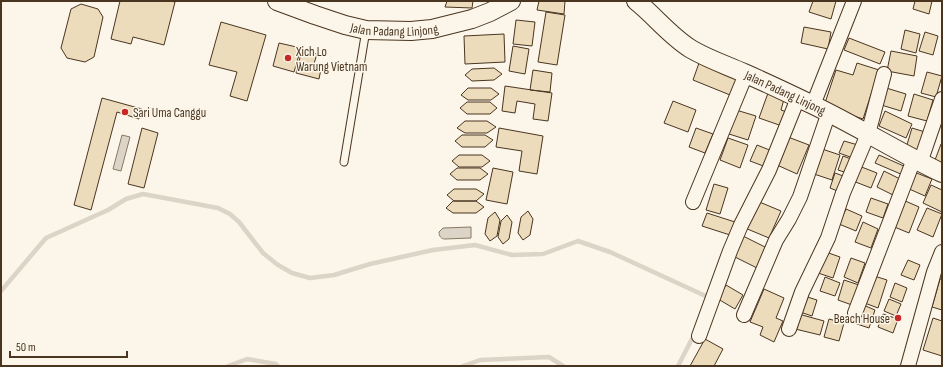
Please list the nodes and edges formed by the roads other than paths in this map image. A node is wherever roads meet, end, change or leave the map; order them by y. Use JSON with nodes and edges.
{"nodes":[{"id":1,"x":277,"y":1,"type":"edge"},
{"id":2,"x":510,"y":1,"type":"edge"},
{"id":3,"x":854,"y":1,"type":"edge"},
{"id":4,"x":646,"y":4,"type":"edge"},
{"id":5,"x":366,"y":30,"type":"junction"},
{"id":6,"x":746,"y":74,"type":"junction"},
{"id":7,"x":884,"y":74,"type":"dead end"},
{"id":8,"x":942,"y":99,"type":"edge"},
{"id":9,"x":805,"y":101,"type":"junction"},
{"id":10,"x":829,"y":112,"type":"junction"},
{"id":11,"x":868,"y":134,"type":"junction"},
{"id":12,"x":917,"y":161,"type":"junction"},
{"id":13,"x":344,"y":162,"type":"dead end"},
{"id":14,"x":942,"y":174,"type":"edge"},
{"id":15,"x":693,"y":202,"type":"dead end"},
{"id":16,"x":942,"y":252,"type":"edge"},
{"id":17,"x":855,"y":313,"type":"dead end"},
{"id":18,"x":744,"y":315,"type":"dead end"},
{"id":19,"x":789,"y":329,"type":"dead end"},
{"id":20,"x":699,"y":336,"type":"dead end"},
{"id":21,"x":908,"y":366,"type":"edge"}],
"edges":[{"from":1,"to":5,"type":"street","name":"Jalan Padang Linjong"},
{"from":2,"to":5,"type":"street","name":"Jalan Padang Linjong"},
{"from":3,"to":9,"type":"street"},
{"from":4,"to":6,"type":"street","name":"Jalan Padang Linjong"},
{"from":5,"to":13,"type":"lane"},
{"from":6,"to":9,"type":"street","name":"Jalan Padang Linjong"},
{"from":6,"to":15,"type":"street"},
{"from":7,"to":11,"type":"street"},
{"from":8,"to":12,"type":"street"},
{"from":9,"to":10,"type":"street","name":"Jalan Padang Linjong"},
{"from":9,"to":20,"type":"street"},
{"from":10,"to":11,"type":"street","name":"Jalan Padang Linjong"},
{"from":10,"to":18,"type":"street"},
{"from":11,"to":12,"type":"street","name":"Jalan Padang Linjong"},
{"from":11,"to":19,"type":"street"},
{"from":12,"to":14,"type":"street","name":"Jalan Padang Linjong"},
{"from":12,"to":17,"type":"street"},
{"from":16,"to":21,"type":"street"}]}
